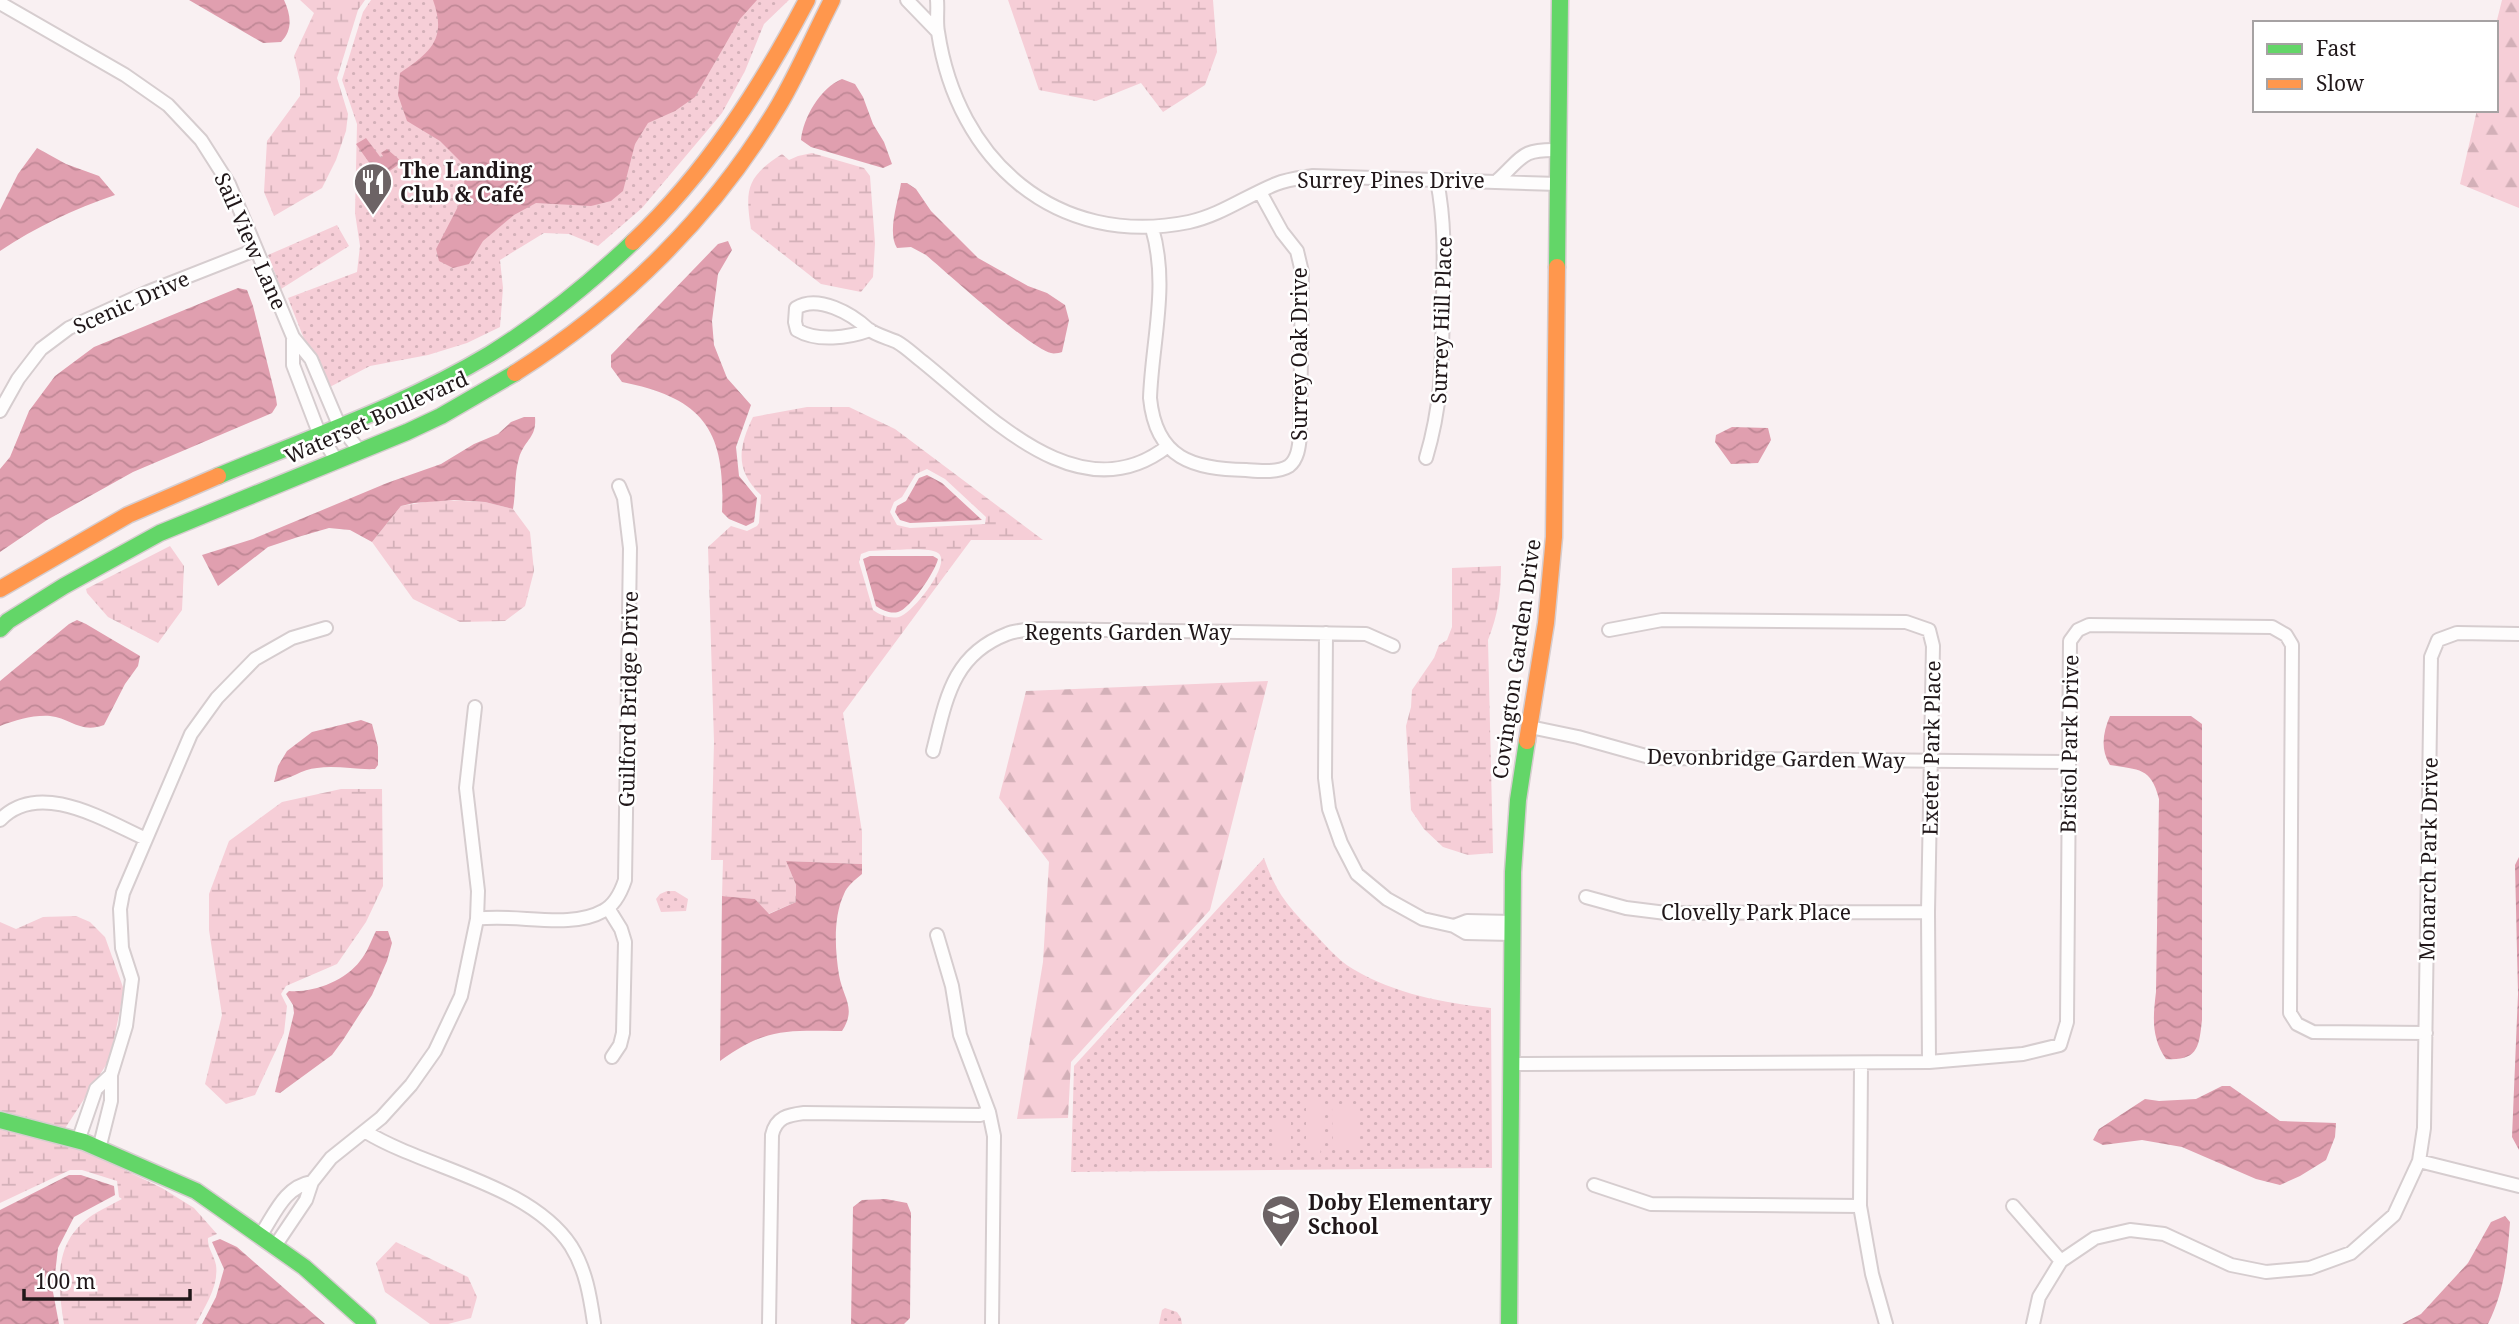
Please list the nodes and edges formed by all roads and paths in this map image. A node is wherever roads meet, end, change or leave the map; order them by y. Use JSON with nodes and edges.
{"nodes":[{"id":1,"x":807,"y":0,"type":"edge"},
{"id":2,"x":832,"y":0,"type":"edge"},
{"id":3,"x":907,"y":0,"type":"edge"},
{"id":4,"x":937,"y":0,"type":"edge"},
{"id":5,"x":1560,"y":0,"type":"edge"},
{"id":6,"x":1,"y":2,"type":"edge"},
{"id":7,"x":937,"y":31,"type":"junction"},
{"id":8,"x":1558,"y":150,"type":"junction"},
{"id":9,"x":1498,"y":180,"type":"junction"},
{"id":10,"x":1437,"y":181,"type":"junction"},
{"id":11,"x":1558,"y":184,"type":"junction"},
{"id":12,"x":1260,"y":192,"type":"junction"},
{"id":13,"x":1152,"y":228,"type":"junction"},
{"id":14,"x":255,"y":250,"type":"junction"},
{"id":15,"x":870,"y":330,"type":"junction"},
{"id":16,"x":293,"y":337,"type":"junction"},
{"id":17,"x":0,"y":411,"type":"edge"},
{"id":18,"x":339,"y":425,"type":"junction"},
{"id":19,"x":319,"y":433,"type":"junction"},
{"id":20,"x":1168,"y":446,"type":"junction"},
{"id":21,"x":360,"y":452,"type":"junction"},
{"id":22,"x":1426,"y":458,"type":"dead end"},
{"id":23,"x":337,"y":461,"type":"junction"},
{"id":24,"x":619,"y":486,"type":"dead end"},
{"id":25,"x":0,"y":589,"type":"edge"},
{"id":26,"x":326,"y":628,"type":"dead end"},
{"id":27,"x":0,"y":629,"type":"edge"},
{"id":28,"x":1609,"y":630,"type":"dead end"},
{"id":29,"x":1326,"y":633,"type":"junction"},
{"id":30,"x":2519,"y":634,"type":"edge"},
{"id":31,"x":1393,"y":646,"type":"dead end"},
{"id":32,"x":475,"y":707,"type":"dead end"},
{"id":33,"x":1530,"y":727,"type":"junction"},
{"id":34,"x":933,"y":751,"type":"dead end"},
{"id":35,"x":1931,"y":761,"type":"junction"},
{"id":36,"x":2068,"y":762,"type":"junction"},
{"id":37,"x":0,"y":820,"type":"edge"},
{"id":38,"x":146,"y":839,"type":"junction"},
{"id":39,"x":1586,"y":897,"type":"dead end"},
{"id":40,"x":608,"y":908,"type":"junction"},
{"id":41,"x":1928,"y":912,"type":"junction"},
{"id":42,"x":477,"y":919,"type":"junction"},
{"id":43,"x":1513,"y":928,"type":"junction"},
{"id":44,"x":937,"y":935,"type":"dead end"},
{"id":45,"x":2426,"y":1033,"type":"junction"},
{"id":46,"x":612,"y":1057,"type":"dead end"},
{"id":47,"x":1929,"y":1062,"type":"junction"},
{"id":48,"x":1512,"y":1064,"type":"junction"},
{"id":49,"x":1861,"y":1064,"type":"junction"},
{"id":50,"x":111,"y":1075,"type":"junction"},
{"id":51,"x":989,"y":1112,"type":"junction"},
{"id":52,"x":0,"y":1120,"type":"edge"},
{"id":53,"x":366,"y":1132,"type":"junction"},
{"id":54,"x":78,"y":1141,"type":"junction"},
{"id":55,"x":99,"y":1149,"type":"junction"},
{"id":56,"x":2419,"y":1161,"type":"junction"},
{"id":57,"x":312,"y":1182,"type":"junction"},
{"id":58,"x":1594,"y":1185,"type":"dead end"},
{"id":59,"x":2519,"y":1186,"type":"edge"},
{"id":60,"x":1860,"y":1206,"type":"junction"},
{"id":61,"x":2013,"y":1206,"type":"dead end"},
{"id":62,"x":260,"y":1236,"type":"junction"},
{"id":63,"x":275,"y":1246,"type":"junction"},
{"id":64,"x":2062,"y":1261,"type":"junction"},
{"id":65,"x":594,"y":1323,"type":"edge"},
{"id":66,"x":368,"y":1324,"type":"edge"},
{"id":67,"x":769,"y":1324,"type":"edge"},
{"id":68,"x":992,"y":1324,"type":"edge"},
{"id":69,"x":1508,"y":1324,"type":"edge"},
{"id":70,"x":1886,"y":1324,"type":"edge"},
{"id":71,"x":2033,"y":1324,"type":"edge"}],
"edges":[{"from":1,"to":18,"type":"street","name":"Waterset Boulevard"},
{"from":2,"to":21,"type":"street","name":"Waterset Boulevard"},
{"from":3,"to":7,"type":"street","name":"Surrey Pines Drive"},
{"from":4,"to":7,"type":"street","name":"Surrey Pines Drive"},
{"from":5,"to":8,"type":"street","name":"Covington Garden Drive"},
{"from":6,"to":14,"type":"street","name":"Sail View Lane"},
{"from":7,"to":13,"type":"street","name":"Surrey Pines Drive"},
{"from":8,"to":9,"type":"street","name":"Surrey Pines Drive"},
{"from":8,"to":11,"type":"street","name":"Covington Garden Drive"},
{"from":9,"to":10,"type":"street","name":"Surrey Pines Drive"},
{"from":9,"to":11,"type":"street","name":"Surrey Pines Drive"},
{"from":10,"to":12,"type":"street","name":"Surrey Pines Drive"},
{"from":10,"to":22,"type":"street","name":"Surrey Hill Place"},
{"from":11,"to":33,"type":"street","name":"Covington Garden Drive"},
{"from":12,"to":13,"type":"street","name":"Surrey Pines Drive"},
{"from":12,"to":20,"type":"street","name":"Surrey Oak Drive"},
{"from":13,"to":20,"type":"street"},
{"from":14,"to":16,"type":"street","name":"Sail View Lane"},
{"from":14,"to":17,"type":"street","name":"Scenic Drive"},
{"from":15,"to":15,"type":"street"},
{"from":15,"to":20,"type":"street"},
{"from":16,"to":18,"type":"street","name":"Sail View Lane"},
{"from":16,"to":19,"type":"street","name":"Sail View Lane"},
{"from":18,"to":19,"type":"street","name":"Waterset Boulevard"},
{"from":18,"to":21,"type":"street","name":"Sail View Lane"},
{"from":19,"to":23,"type":"street","name":"Sail View Lane"},
{"from":19,"to":25,"type":"street","name":"Waterset Boulevard"},
{"from":21,"to":23,"type":"street","name":"Waterset Boulevard"},
{"from":23,"to":27,"type":"street","name":"Waterset Boulevard"},
{"from":24,"to":40,"type":"street","name":"Guilford Bridge Drive"},
{"from":26,"to":38,"type":"street"},
{"from":28,"to":35,"type":"street","name":"Exeter Park Place"},
{"from":29,"to":31,"type":"street","name":"Regents Garden Way"},
{"from":29,"to":34,"type":"street","name":"Regents Garden Way"},
{"from":29,"to":43,"type":"street"},
{"from":30,"to":45,"type":"street","name":"Monarch Park Drive"},
{"from":32,"to":42,"type":"street"},
{"from":33,"to":35,"type":"street","name":"Devonbridge Garden Way"},
{"from":33,"to":43,"type":"street","name":"Covington Garden Drive"},
{"from":35,"to":36,"type":"street","name":"Devonbridge Garden Way"},
{"from":35,"to":41,"type":"street","name":"Exeter Park Place"},
{"from":36,"to":45,"type":"street","name":"Bristol Park Drive"},
{"from":36,"to":47,"type":"street","name":"Bristol Park Drive"},
{"from":37,"to":38,"type":"street"},
{"from":38,"to":50,"type":"street"},
{"from":39,"to":41,"type":"street","name":"Clovelly Park Place"},
{"from":40,"to":42,"type":"street"},
{"from":40,"to":46,"type":"street"},
{"from":41,"to":47,"type":"street","name":"Exeter Park Place"},
{"from":42,"to":53,"type":"street"},
{"from":43,"to":48,"type":"street","name":"Covington Garden Drive"},
{"from":44,"to":51,"type":"street"},
{"from":45,"to":56,"type":"street","name":"Monarch Park Drive"},
{"from":47,"to":49,"type":"street","name":"Bristol Park Drive"},
{"from":48,"to":49,"type":"street","name":"Bristol Park Drive"},
{"from":48,"to":69,"type":"street","name":"Covington Garden Drive"},
{"from":49,"to":60,"type":"street"},
{"from":50,"to":54,"type":"street"},
{"from":50,"to":55,"type":"street"},
{"from":51,"to":67,"type":"street"},
{"from":51,"to":68,"type":"street"},
{"from":52,"to":54,"type":"street"},
{"from":53,"to":57,"type":"street"},
{"from":53,"to":65,"type":"street"},
{"from":54,"to":55,"type":"street"},
{"from":55,"to":62,"type":"street"},
{"from":56,"to":59,"type":"street"},
{"from":56,"to":64,"type":"street","name":"Monarch Park Drive"},
{"from":57,"to":62,"type":"street"},
{"from":57,"to":63,"type":"street"},
{"from":58,"to":60,"type":"street"},
{"from":60,"to":70,"type":"street"},
{"from":61,"to":64,"type":"street"},
{"from":62,"to":63,"type":"street"},
{"from":63,"to":66,"type":"street"},
{"from":64,"to":71,"type":"street","name":"Monarch Park Drive"}]}
